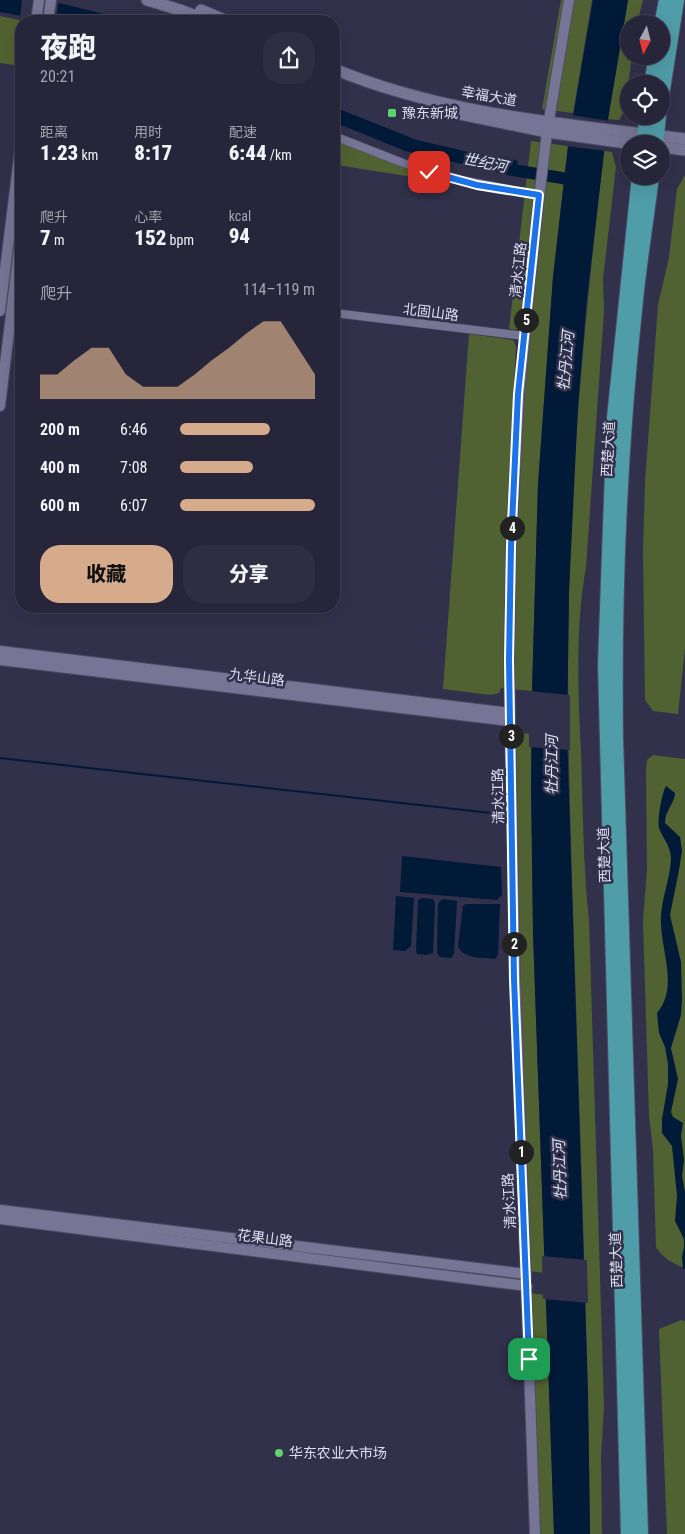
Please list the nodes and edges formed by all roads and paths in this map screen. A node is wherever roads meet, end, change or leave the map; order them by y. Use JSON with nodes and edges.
{"nodes":[{"id":1,"x":39,"y":0,"type":"edge"},
{"id":2,"x":51,"y":0,"type":"edge"},
{"id":3,"x":147,"y":0,"type":"edge"},
{"id":4,"x":175,"y":0,"type":"edge"},
{"id":5,"x":570,"y":0,"type":"edge"},
{"id":6,"x":666,"y":0,"type":"edge"},
{"id":7,"x":677,"y":0,"type":"edge"},
{"id":8,"x":37,"y":15,"type":"edge"},
{"id":9,"x":49,"y":15,"type":"edge"},
{"id":10,"x":193,"y":15,"type":"edge"},
{"id":11,"x":212,"y":15,"type":"edge"},
{"id":12,"x":663,"y":15,"type":"edge"},
{"id":13,"x":340,"y":71,"type":"edge"},
{"id":14,"x":665,"y":75,"type":"edge"},
{"id":15,"x":340,"y":79,"type":"edge"},
{"id":16,"x":548,"y":127,"type":"junction"},
{"id":17,"x":620,"y":137,"type":"edge"},
{"id":18,"x":340,"y":138,"type":"edge"},
{"id":19,"x":670,"y":139,"type":"edge"},
{"id":20,"x":685,"y":139,"type":"edge"},
{"id":21,"x":670,"y":146,"type":"edge"},
{"id":22,"x":685,"y":150,"type":"edge"},
{"id":23,"x":638,"y":185,"type":"edge"},
{"id":24,"x":651,"y":185,"type":"edge"},
{"id":25,"x":15,"y":190,"type":"edge"},
{"id":26,"x":540,"y":192,"type":"junction"},
{"id":27,"x":5,"y":271,"type":"junction"},
{"id":28,"x":15,"y":272,"type":"edge"},
{"id":29,"x":15,"y":301,"type":"edge"},
{"id":30,"x":0,"y":311,"type":"edge"},
{"id":31,"x":340,"y":314,"type":"edge"},
{"id":32,"x":524,"y":336,"type":"junction"},
{"id":33,"x":0,"y":406,"type":"edge"},
{"id":34,"x":0,"y":651,"type":"edge"},
{"id":35,"x":0,"y":660,"type":"edge"},
{"id":36,"x":510,"y":717,"type":"junction"},
{"id":37,"x":0,"y":1210,"type":"edge"},
{"id":38,"x":0,"y":1219,"type":"edge"},
{"id":39,"x":526,"y":1274,"type":"junction"},
{"id":40,"x":527,"y":1286,"type":"junction"},
{"id":41,"x":535,"y":1534,"type":"edge"},
{"id":42,"x":628,"y":1534,"type":"edge"},
{"id":43,"x":641,"y":1534,"type":"edge"}],
"edges":[{"from":1,"to":8,"type":"street"},
{"from":2,"to":9,"type":"street"},
{"from":3,"to":10,"type":"main road"},
{"from":4,"to":11,"type":"main road"},
{"from":5,"to":16,"type":"street","name":"清水江路"},
{"from":6,"to":12,"type":"highway"},
{"from":7,"to":14,"type":"highway"},
{"from":13,"to":16,"type":"main road","name":"幸福大道"},
{"from":15,"to":16,"type":"main road","name":"幸福大道"},
{"from":16,"to":17,"type":"main road","name":"幸福大道"},
{"from":16,"to":26,"type":"street","name":"清水江路"},
{"from":18,"to":26,"type":"street"},
{"from":19,"to":20,"type":"main road"},
{"from":21,"to":22,"type":"main road"},
{"from":23,"to":42,"type":"highway","name":"西楚大道"},
{"from":24,"to":43,"type":"highway","name":"西楚大道"},
{"from":25,"to":27,"type":"street"},
{"from":26,"to":32,"type":"street","name":"清水江路"},
{"from":27,"to":28,"type":"street"},
{"from":27,"to":30,"type":"street"},
{"from":29,"to":33,"type":"street"},
{"from":31,"to":32,"type":"street","name":"北固山路"},
{"from":32,"to":36,"type":"street","name":"清水江路"},
{"from":34,"to":36,"type":"street","name":"九华山路"},
{"from":35,"to":36,"type":"street","name":"九华山路"},
{"from":36,"to":39,"type":"street","name":"清水江路"},
{"from":37,"to":39,"type":"street","name":"花果山路"},
{"from":38,"to":40,"type":"street","name":"花果山路"},
{"from":39,"to":40,"type":"street","name":"清水江路"},
{"from":40,"to":41,"type":"street","name":"清水江路"}]}
